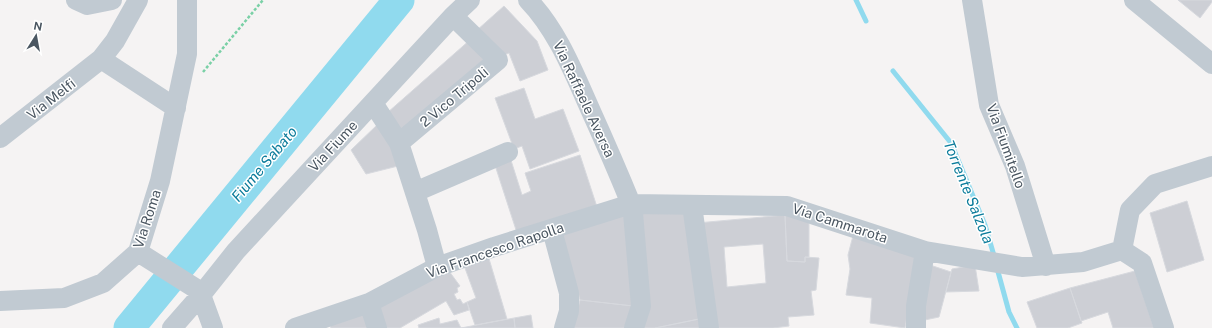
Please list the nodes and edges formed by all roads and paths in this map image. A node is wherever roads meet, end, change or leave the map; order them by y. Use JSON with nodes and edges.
{"nodes":[{"id":1,"x":76,"y":0,"type":"edge"},
{"id":2,"x":112,"y":0,"type":"edge"},
{"id":3,"x":138,"y":0,"type":"edge"},
{"id":4,"x":263,"y":0,"type":"edge"},
{"id":5,"x":470,"y":0,"type":"edge"},
{"id":6,"x":528,"y":0,"type":"edge"},
{"id":7,"x":972,"y":0,"type":"edge"},
{"id":8,"x":1134,"y":0,"type":"edge"},
{"id":9,"x":185,"y":3,"type":"edge"},
{"id":10,"x":453,"y":16,"type":"junction"},
{"id":11,"x":102,"y":60,"type":"junction"},
{"id":12,"x":1212,"y":64,"type":"edge"},
{"id":13,"x":203,"y":72,"type":"dead end"},
{"id":14,"x":373,"y":103,"type":"junction"},
{"id":15,"x":176,"y":108,"type":"junction"},
{"id":16,"x":0,"y":138,"type":"edge"},
{"id":17,"x":399,"y":144,"type":"junction"},
{"id":18,"x":508,"y":152,"type":"dead end"},
{"id":19,"x":1212,"y":166,"type":"edge"},
{"id":20,"x":415,"y":192,"type":"junction"},
{"id":21,"x":631,"y":204,"type":"junction"},
{"id":22,"x":692,"y":205,"type":"junction"},
{"id":23,"x":552,"y":230,"type":"junction"},
{"id":24,"x":1122,"y":250,"type":"junction"},
{"id":25,"x":925,"y":251,"type":"junction"},
{"id":26,"x":138,"y":252,"type":"junction"},
{"id":27,"x":1046,"y":266,"type":"junction"},
{"id":28,"x":437,"y":267,"type":"junction"},
{"id":29,"x":198,"y":292,"type":"junction"},
{"id":30,"x":0,"y":301,"type":"edge"},
{"id":31,"x":369,"y":303,"type":"junction"},
{"id":32,"x":172,"y":328,"type":"edge"},
{"id":33,"x":213,"y":328,"type":"edge"},
{"id":34,"x":295,"y":328,"type":"edge"},
{"id":35,"x":377,"y":328,"type":"edge"},
{"id":36,"x":564,"y":328,"type":"edge"},
{"id":37,"x":634,"y":328,"type":"edge"},
{"id":38,"x":709,"y":328,"type":"edge"},
{"id":39,"x":916,"y":328,"type":"edge"},
{"id":40,"x":1164,"y":328,"type":"edge"}],
"edges":[{"from":1,"to":2,"type":"street"},
{"from":3,"to":11,"type":"street","name":"Via Melfi"},
{"from":4,"to":13,"type":"path"},
{"from":5,"to":10,"type":"street","name":"Via Fiume"},
{"from":6,"to":21,"type":"street","name":"Via Raffaele Aversa"},
{"from":7,"to":27,"type":"street","name":"Via Fiumitello"},
{"from":8,"to":12,"type":"street"},
{"from":9,"to":15,"type":"street","name":"Via Roma"},
{"from":10,"to":14,"type":"street","name":"Via Fiume"},
{"from":10,"to":17,"type":"street","name":"2 Vico Tripoli"},
{"from":11,"to":15,"type":"street"},
{"from":11,"to":16,"type":"street","name":"Via Melfi"},
{"from":14,"to":17,"type":"street"},
{"from":14,"to":29,"type":"street","name":"Via Fiume"},
{"from":15,"to":26,"type":"street","name":"Via Roma"},
{"from":17,"to":20,"type":"street"},
{"from":18,"to":20,"type":"street"},
{"from":19,"to":24,"type":"street"},
{"from":20,"to":28,"type":"street"},
{"from":21,"to":22,"type":"street","name":"Via Cammarota"},
{"from":21,"to":23,"type":"street","name":"Via Francesco Rapolla"},
{"from":21,"to":37,"type":"street","name":"Via Raffaele Aversa"},
{"from":22,"to":25,"type":"street","name":"Via Cammarota"},
{"from":22,"to":38,"type":"street"},
{"from":23,"to":28,"type":"street","name":"Via Francesco Rapolla"},
{"from":23,"to":36,"type":"street"},
{"from":24,"to":27,"type":"street","name":"Via Cammarota"},
{"from":24,"to":40,"type":"street"},
{"from":25,"to":27,"type":"street","name":"Via Cammarota"},
{"from":25,"to":39,"type":"street"},
{"from":26,"to":29,"type":"street"},
{"from":26,"to":30,"type":"street","name":"Via Roma"},
{"from":28,"to":31,"type":"street","name":"Via Francesco Rapolla"},
{"from":29,"to":32,"type":"street","name":"Via Fiume"},
{"from":29,"to":33,"type":"street"},
{"from":31,"to":34,"type":"street","name":"Via Francesco Rapolla"},
{"from":31,"to":35,"type":"street"}]}
